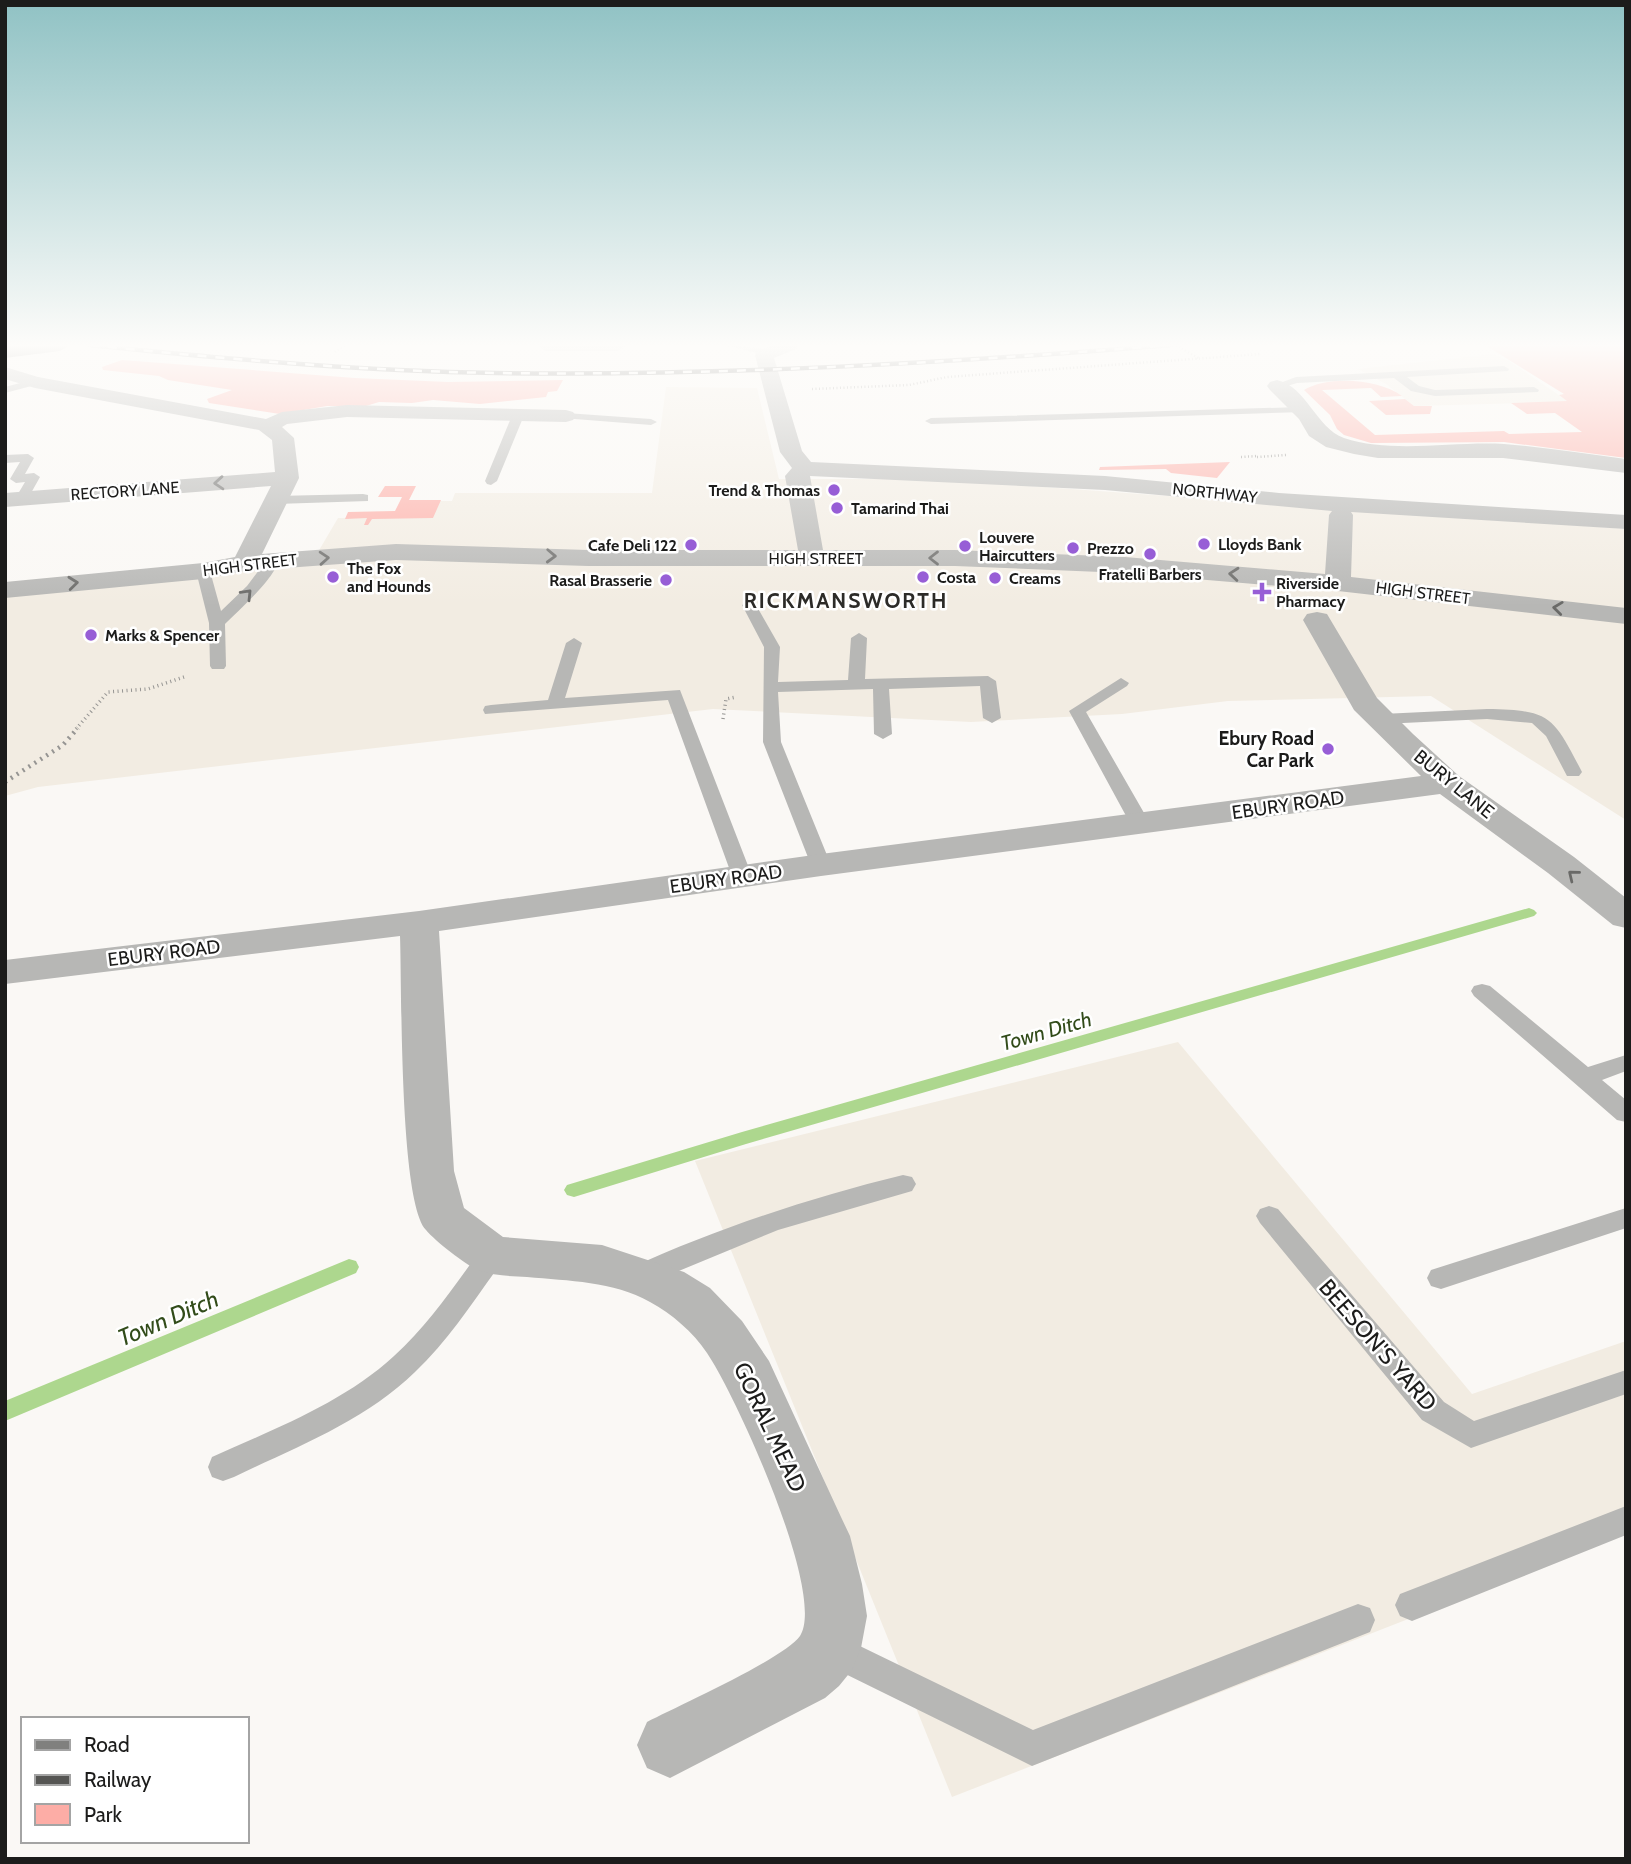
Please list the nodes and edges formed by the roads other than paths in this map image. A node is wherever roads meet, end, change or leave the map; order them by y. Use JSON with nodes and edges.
{"nodes":[{"id":1,"x":275,"y":432,"type":"edge"},
{"id":2,"x":511,"y":432,"type":"edge"},
{"id":3,"x":785,"y":432,"type":"edge"},
{"id":4,"x":1319,"y":432,"type":"edge"},
{"id":5,"x":5,"y":459,"type":"edge"},
{"id":6,"x":1626,"y":466,"type":"edge"},
{"id":7,"x":804,"y":469,"type":"junction"},
{"id":8,"x":491,"y":481,"type":"dead end"},
{"id":9,"x":282,"y":489,"type":"junction"},
{"id":10,"x":363,"y":498,"type":"dead end"},
{"id":11,"x":13,"y":499,"type":"edge"},
{"id":12,"x":1341,"y":515,"type":"dead end"},
{"id":13,"x":1626,"y":522,"type":"edge"},
{"id":14,"x":812,"y":558,"type":"junction"},
{"id":15,"x":274,"y":561,"type":"junction"},
{"id":16,"x":245,"y":563,"type":"junction"},
{"id":17,"x":203,"y":571,"type":"junction"},
{"id":18,"x":1338,"y":583,"type":"junction"},
{"id":19,"x":5,"y":590,"type":"edge"},
{"id":20,"x":749,"y":605,"type":"dead end"},
{"id":21,"x":1626,"y":616,"type":"edge"},
{"id":22,"x":1317,"y":620,"type":"dead end"},
{"id":23,"x":217,"y":623,"type":"junction"},
{"id":24,"x":859,"y":638,"type":"dead end"},
{"id":25,"x":574,"y":643,"type":"dead end"},
{"id":26,"x":218,"y":666,"type":"road end"},
{"id":27,"x":1121,"y":683,"type":"dead end"},
{"id":28,"x":881,"y":684,"type":"junction"},
{"id":29,"x":856,"y":685,"type":"junction"},
{"id":30,"x":770,"y":687,"type":"junction"},
{"id":31,"x":555,"y":704,"type":"junction"},
{"id":32,"x":491,"y":710,"type":"dead end"},
{"id":33,"x":992,"y":718,"type":"dead end"},
{"id":34,"x":1382,"y":719,"type":"junction"},
{"id":35,"x":883,"y":734,"type":"dead end"},
{"id":36,"x":1573,"y":772,"type":"dead end"},
{"id":37,"x":1447,"y":783,"type":"junction"},
{"id":38,"x":1142,"y":825,"type":"junction"},
{"id":39,"x":821,"y":865,"type":"junction"},
{"id":40,"x":742,"y":876,"type":"junction"},
{"id":41,"x":1626,"y":917,"type":"edge"},
{"id":42,"x":419,"y":922,"type":"junction"},
{"id":43,"x":5,"y":972,"type":"edge"},
{"id":44,"x":1482,"y":991,"type":"dead end"},
{"id":45,"x":1626,"y":1063,"type":"edge"},
{"id":46,"x":1584,"y":1077,"type":"junction"},
{"id":47,"x":1626,"y":1114,"type":"edge"},
{"id":48,"x":903,"y":1184,"type":"dead end"},
{"id":49,"x":1269,"y":1216,"type":"dead end"},
{"id":50,"x":1626,"y":1218,"type":"edge"},
{"id":51,"x":492,"y":1255,"type":"junction"},
{"id":52,"x":640,"y":1276,"type":"junction"},
{"id":53,"x":1441,"y":1278,"type":"dead end"},
{"id":54,"x":1626,"y":1382,"type":"edge"},
{"id":55,"x":223,"y":1467,"type":"dead end"},
{"id":56,"x":1626,"y":1520,"type":"edge"},
{"id":57,"x":1412,"y":1605,"type":"dead end"},
{"id":58,"x":1358,"y":1620,"type":"dead end"},
{"id":59,"x":830,"y":1648,"type":"junction"},
{"id":60,"x":670,"y":1745,"type":"dead end"}],
"edges":[{"from":1,"to":9,"type":"street"},
{"from":2,"to":8,"type":"lane"},
{"from":3,"to":7,"type":"street"},
{"from":4,"to":6,"type":"street"},
{"from":5,"to":11,"type":"lane"},
{"from":7,"to":13,"type":"street","name":"NORTHWAY"},
{"from":7,"to":14,"type":"street"},
{"from":9,"to":10,"type":"lane"},
{"from":9,"to":11,"type":"street","name":"RECTORY LANE","one_way":true},
{"from":9,"to":16,"type":"street"},
{"from":12,"to":18,"type":"street"},
{"from":15,"to":14,"type":"street","name":"HIGH STREET","one_way":true},
{"from":18,"to":14,"type":"street","name":"HIGH STREET","one_way":true},
{"from":15,"to":16,"type":"street","name":"HIGH STREET"},
{"from":23,"to":15,"type":"lane","one_way":true},
{"from":16,"to":17,"type":"street","name":"HIGH STREET"},
{"from":19,"to":17,"type":"street","name":"HIGH STREET","one_way":true},
{"from":17,"to":23,"type":"lane"},
{"from":21,"to":18,"type":"street","name":"HIGH STREET","one_way":true},
{"from":20,"to":30,"type":"lane"},
{"from":22,"to":34,"type":"street","name":"BURY LANE"},
{"from":23,"to":26,"type":"lane"},
{"from":24,"to":29,"type":"lane"},
{"from":25,"to":31,"type":"lane"},
{"from":27,"to":38,"type":"lane"},
{"from":28,"to":29,"type":"lane"},
{"from":28,"to":33,"type":"lane"},
{"from":28,"to":35,"type":"lane"},
{"from":29,"to":30,"type":"lane"},
{"from":30,"to":39,"type":"lane"},
{"from":31,"to":32,"type":"lane"},
{"from":31,"to":40,"type":"lane"},
{"from":34,"to":36,"type":"lane"},
{"from":34,"to":37,"type":"street","name":"BURY LANE"},
{"from":37,"to":38,"type":"street","name":"EBURY ROAD"},
{"from":41,"to":37,"type":"street","name":"BURY LANE","one_way":true},
{"from":38,"to":39,"type":"street","name":"EBURY ROAD"},
{"from":39,"to":40,"type":"street","name":"EBURY ROAD"},
{"from":40,"to":42,"type":"street","name":"EBURY ROAD"},
{"from":42,"to":43,"type":"street","name":"EBURY ROAD"},
{"from":42,"to":51,"type":"street"},
{"from":44,"to":46,"type":"lane"},
{"from":45,"to":46,"type":"lane"},
{"from":46,"to":47,"type":"lane"},
{"from":48,"to":52,"type":"lane"},
{"from":49,"to":54,"type":"lane","name":"BEESON'S YARD"},
{"from":50,"to":53,"type":"lane"},
{"from":51,"to":52,"type":"street","name":"GORAL MEAD"},
{"from":51,"to":55,"type":"lane"},
{"from":52,"to":59,"type":"street","name":"GORAL MEAD"},
{"from":56,"to":57,"type":"lane"},
{"from":58,"to":59,"type":"lane"},
{"from":59,"to":60,"type":"street"}]}
